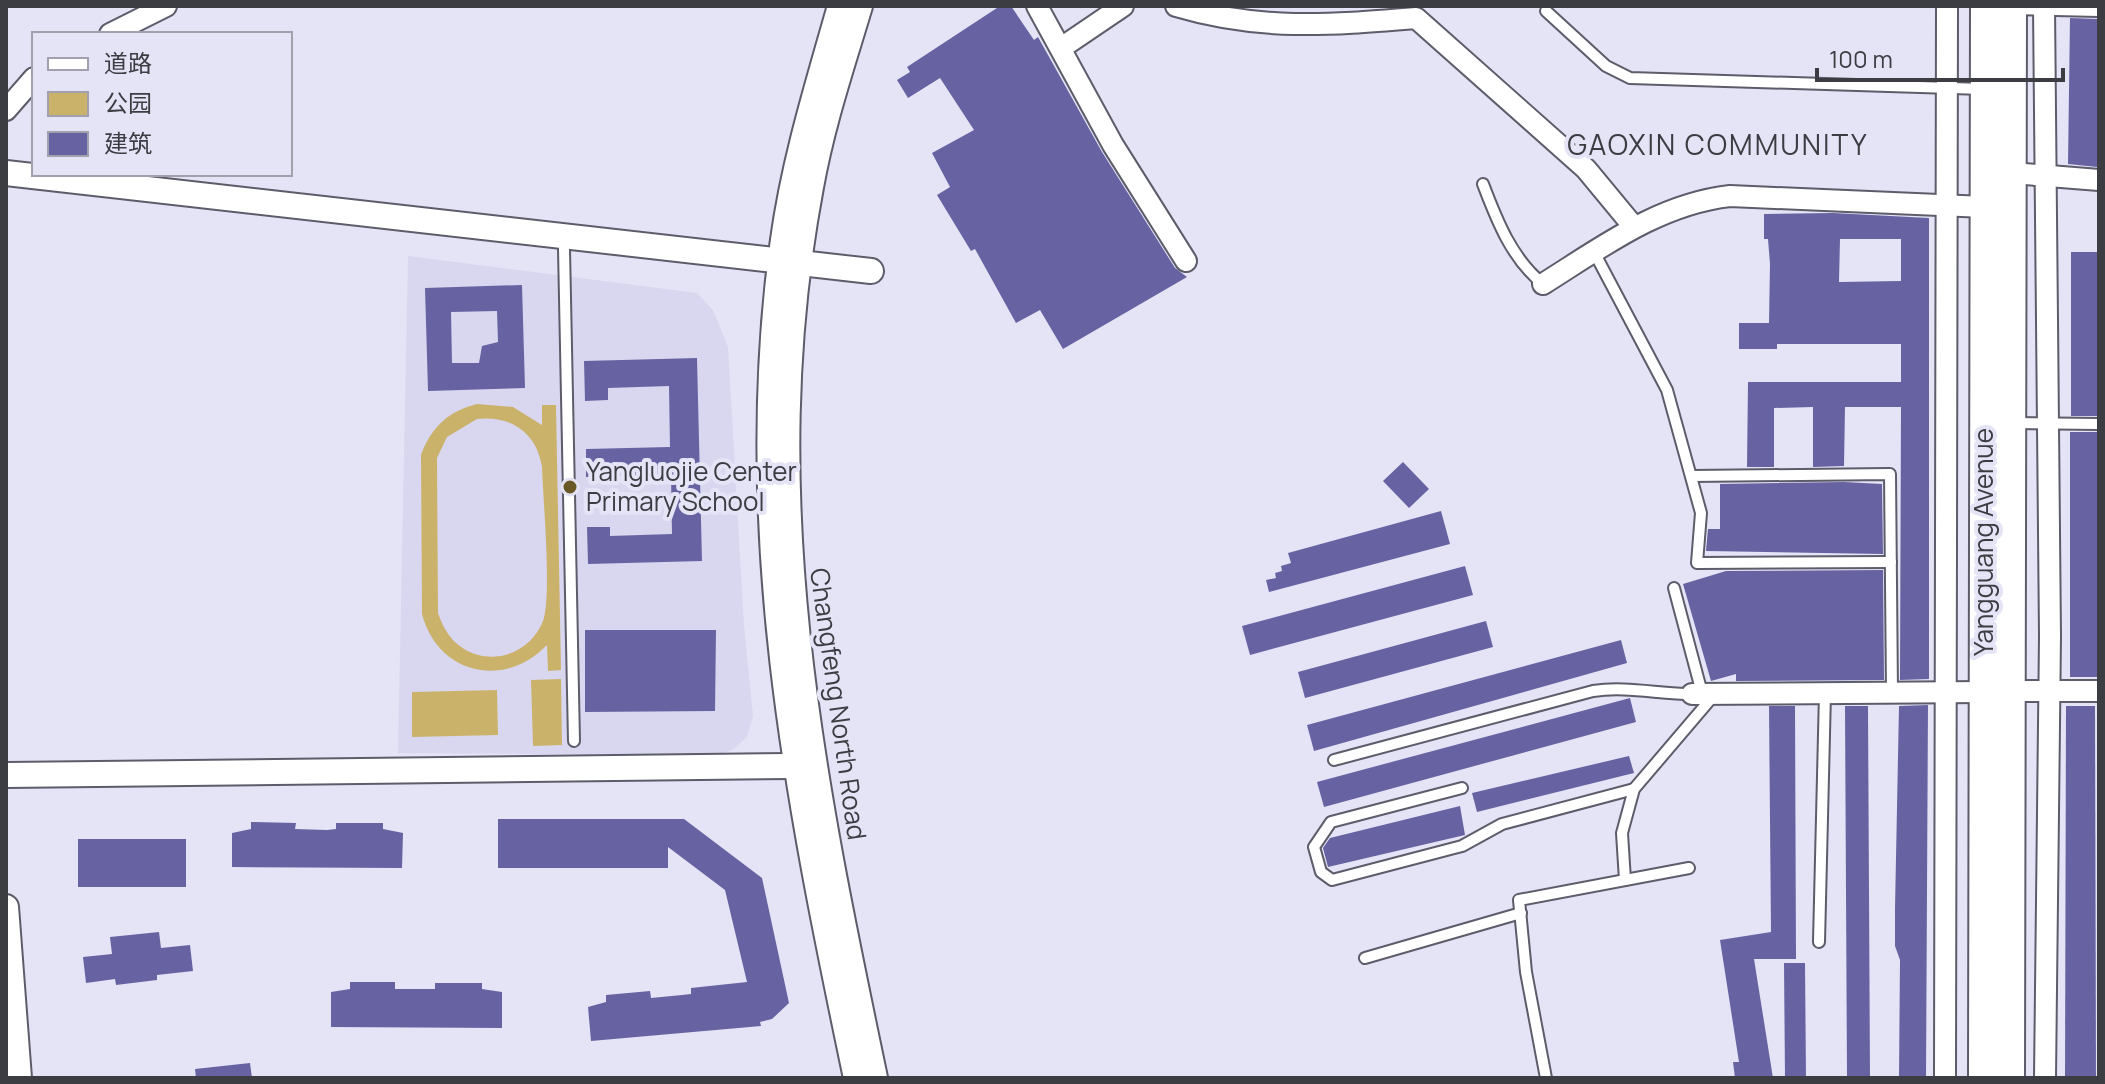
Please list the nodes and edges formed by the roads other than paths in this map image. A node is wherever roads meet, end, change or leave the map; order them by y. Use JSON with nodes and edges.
{"nodes":[{"id":1,"x":166,"y":6,"type":"edge"},
{"id":2,"x":840,"y":6,"type":"edge"},
{"id":3,"x":860,"y":6,"type":"edge"},
{"id":4,"x":1037,"y":6,"type":"edge"},
{"id":5,"x":1123,"y":6,"type":"edge"},
{"id":6,"x":1176,"y":6,"type":"edge"},
{"id":7,"x":1947,"y":6,"type":"edge"},
{"id":8,"x":2003,"y":7,"type":"edge"},
{"id":9,"x":2044,"y":8,"type":"edge"},
{"id":10,"x":1546,"y":11,"type":"dead end"},
{"id":11,"x":2099,"y":11,"type":"edge"},
{"id":12,"x":1420,"y":12,"type":"edge"},
{"id":13,"x":114,"y":32,"type":"edge"},
{"id":14,"x":1061,"y":48,"type":"junction"},
{"id":15,"x":32,"y":80,"type":"edge"},
{"id":16,"x":1947,"y":88,"type":"junction"},
{"id":17,"x":1985,"y":89,"type":"junction"},
{"id":18,"x":6,"y":110,"type":"edge"},
{"id":19,"x":6,"y":173,"type":"edge"},
{"id":20,"x":2012,"y":173,"type":"junction"},
{"id":21,"x":2045,"y":175,"type":"junction"},
{"id":22,"x":2099,"y":180,"type":"edge"},
{"id":23,"x":1483,"y":184,"type":"dead end"},
{"id":24,"x":6,"y":185,"type":"edge"},
{"id":25,"x":1947,"y":206,"type":"junction"},
{"id":26,"x":1985,"y":207,"type":"junction"},
{"id":27,"x":1634,"y":227,"type":"junction"},
{"id":28,"x":564,"y":249,"type":"junction"},
{"id":29,"x":1594,"y":252,"type":"junction"},
{"id":30,"x":1186,"y":261,"type":"dead end"},
{"id":31,"x":789,"y":268,"type":"junction"},
{"id":32,"x":870,"y":278,"type":"dead end"},
{"id":33,"x":1543,"y":284,"type":"joint"},
{"id":34,"x":2011,"y":423,"type":"junction"},
{"id":35,"x":2048,"y":423,"type":"junction"},
{"id":36,"x":2099,"y":424,"type":"edge"},
{"id":37,"x":1692,"y":476,"type":"junction"},
{"id":38,"x":1891,"y":562,"type":"junction"},
{"id":39,"x":1674,"y":588,"type":"dead end"},
{"id":40,"x":2049,"y":691,"type":"junction"},
{"id":41,"x":2099,"y":691,"type":"edge"},
{"id":42,"x":1947,"y":692,"type":"junction"},
{"id":43,"x":1998,"y":692,"type":"junction"},
{"id":44,"x":1703,"y":693,"type":"junction"},
{"id":45,"x":1825,"y":693,"type":"junction"},
{"id":46,"x":1892,"y":693,"type":"junction"},
{"id":47,"x":574,"y":741,"type":"dead end"},
{"id":48,"x":1334,"y":760,"type":"dead end"},
{"id":49,"x":794,"y":766,"type":"junction"},
{"id":50,"x":6,"y":775,"type":"edge"},
{"id":51,"x":1462,"y":788,"type":"dead end"},
{"id":52,"x":1634,"y":789,"type":"junction"},
{"id":53,"x":1689,"y":868,"type":"dead end"},
{"id":54,"x":1625,"y":880,"type":"junction"},
{"id":55,"x":6,"y":907,"type":"edge"},
{"id":56,"x":1521,"y":913,"type":"junction"},
{"id":57,"x":1819,"y":942,"type":"dead end"},
{"id":58,"x":1365,"y":958,"type":"dead end"},
{"id":59,"x":19,"y":1078,"type":"edge"},
{"id":60,"x":856,"y":1078,"type":"edge"},
{"id":61,"x":875,"y":1078,"type":"edge"},
{"id":62,"x":1546,"y":1078,"type":"edge"},
{"id":63,"x":1945,"y":1078,"type":"edge"},
{"id":64,"x":1983,"y":1078,"type":"edge"},
{"id":65,"x":2010,"y":1078,"type":"edge"},
{"id":66,"x":2045,"y":1078,"type":"edge"}],
"edges":[{"from":1,"to":13,"type":"street"},
{"from":2,"to":31,"type":"street","name":"Changfeng North Road"},
{"from":3,"to":31,"type":"street","name":"Changfeng North Road"},
{"from":4,"to":14,"type":"street"},
{"from":5,"to":14,"type":"street"},
{"from":6,"to":12,"type":"street"},
{"from":7,"to":16,"type":"street"},
{"from":8,"to":9,"type":"lane"},
{"from":8,"to":17,"type":"main road","name":"Yangguang Avenue"},
{"from":8,"to":20,"type":"main road","name":"Yangguang Avenue"},
{"from":9,"to":11,"type":"lane"},
{"from":9,"to":21,"type":"street"},
{"from":10,"to":16,"type":"lane"},
{"from":12,"to":27,"type":"street"},
{"from":14,"to":30,"type":"street"},
{"from":15,"to":18,"type":"street"},
{"from":16,"to":17,"type":"lane"},
{"from":16,"to":25,"type":"street"},
{"from":17,"to":26,"type":"main road","name":"Yangguang Avenue"},
{"from":19,"to":31,"type":"street"},
{"from":20,"to":21,"type":"street"},
{"from":20,"to":34,"type":"main road","name":"Yangguang Avenue"},
{"from":21,"to":22,"type":"street"},
{"from":21,"to":35,"type":"street"},
{"from":23,"to":33,"type":"lane"},
{"from":24,"to":28,"type":"street"},
{"from":25,"to":26,"type":"street"},
{"from":25,"to":27,"type":"street"},
{"from":25,"to":42,"type":"street"},
{"from":26,"to":43,"type":"main road","name":"Yangguang Avenue"},
{"from":27,"to":29,"type":"street"},
{"from":28,"to":31,"type":"street"},
{"from":28,"to":47,"type":"lane"},
{"from":29,"to":33,"type":"street"},
{"from":29,"to":37,"type":"lane"},
{"from":31,"to":32,"type":"street"},
{"from":31,"to":49,"type":"street","name":"Changfeng North Road"},
{"from":31,"to":61,"type":"street","name":"Changfeng North Road"},
{"from":34,"to":35,"type":"lane"},
{"from":34,"to":43,"type":"main road","name":"Yangguang Avenue"},
{"from":35,"to":36,"type":"lane"},
{"from":35,"to":40,"type":"street"},
{"from":37,"to":38,"type":"lane"},
{"from":37,"to":38,"type":"lane"},
{"from":38,"to":46,"type":"lane"},
{"from":39,"to":44,"type":"lane"},
{"from":40,"to":41,"type":"street"},
{"from":40,"to":43,"type":"street"},
{"from":40,"to":66,"type":"street"},
{"from":42,"to":43,"type":"street"},
{"from":42,"to":46,"type":"street"},
{"from":42,"to":63,"type":"street"},
{"from":43,"to":64,"type":"main road","name":"Yangguang Avenue"},
{"from":43,"to":65,"type":"main road","name":"Yangguang Avenue"},
{"from":44,"to":45,"type":"street"},
{"from":44,"to":48,"type":"lane"},
{"from":44,"to":52,"type":"lane"},
{"from":45,"to":46,"type":"street"},
{"from":45,"to":57,"type":"lane"},
{"from":49,"to":50,"type":"street"},
{"from":49,"to":60,"type":"street","name":"Changfeng North Road"},
{"from":51,"to":52,"type":"lane"},
{"from":52,"to":54,"type":"lane"},
{"from":53,"to":54,"type":"lane"},
{"from":54,"to":56,"type":"lane"},
{"from":55,"to":59,"type":"street"},
{"from":56,"to":58,"type":"lane"},
{"from":56,"to":62,"type":"lane"}]}
